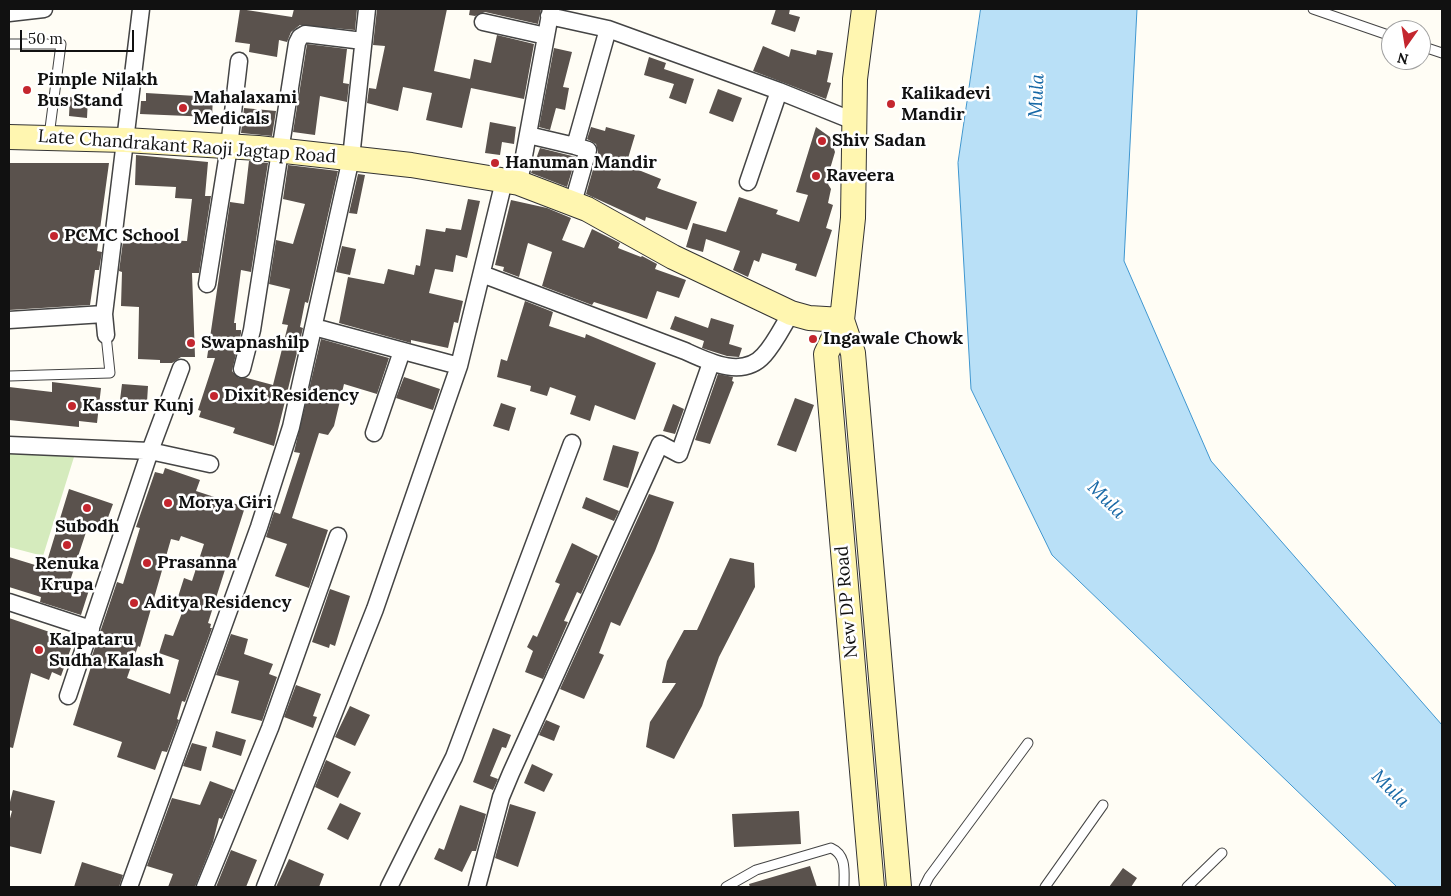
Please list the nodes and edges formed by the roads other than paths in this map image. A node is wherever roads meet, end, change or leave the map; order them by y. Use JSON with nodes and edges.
{"nodes":[{"id":1,"x":44,"y":9,"type":"edge"},
{"id":2,"x":141,"y":9,"type":"edge"},
{"id":3,"x":367,"y":9,"type":"edge"},
{"id":4,"x":864,"y":9,"type":"edge"},
{"id":5,"x":1313,"y":9,"type":"edge"},
{"id":6,"x":550,"y":12,"type":"edge"},
{"id":7,"x":9,"y":13,"type":"edge"},
{"id":8,"x":483,"y":22,"type":"dead end"},
{"id":9,"x":608,"y":29,"type":"junction"},
{"id":10,"x":1381,"y":33,"type":"edge"},
{"id":11,"x":546,"y":36,"type":"junction"},
{"id":12,"x":363,"y":41,"type":"junction"},
{"id":13,"x":9,"y":44,"type":"edge"},
{"id":14,"x":239,"y":61,"type":"dead end"},
{"id":15,"x":780,"y":92,"type":"junction"},
{"id":16,"x":856,"y":122,"type":"junction"},
{"id":17,"x":528,"y":135,"type":"junction"},
{"id":18,"x":9,"y":136,"type":"edge"},
{"id":19,"x":48,"y":138,"type":"junction"},
{"id":20,"x":126,"y":140,"type":"junction"},
{"id":21,"x":575,"y":146,"type":"junction"},
{"id":22,"x":229,"y":147,"type":"junction"},
{"id":23,"x":280,"y":150,"type":"junction"},
{"id":24,"x":351,"y":158,"type":"junction"},
{"id":25,"x":511,"y":182,"type":"junction"},
{"id":26,"x":748,"y":182,"type":"dead end"},
{"id":27,"x":573,"y":204,"type":"junction"},
{"id":28,"x":482,"y":274,"type":"junction"},
{"id":29,"x":206,"y":284,"type":"dead end"},
{"id":30,"x":791,"y":313,"type":"junction"},
{"id":31,"x":104,"y":314,"type":"junction"},
{"id":32,"x":9,"y":320,"type":"edge"},
{"id":33,"x":842,"y":320,"type":"junction"},
{"id":34,"x":314,"y":327,"type":"junction"},
{"id":35,"x":106,"y":335,"type":"joint"},
{"id":36,"x":402,"y":350,"type":"junction"},
{"id":37,"x":711,"y":363,"type":"junction"},
{"id":38,"x":459,"y":366,"type":"junction"},
{"id":39,"x":181,"y":368,"type":"dead end"},
{"id":40,"x":242,"y":369,"type":"dead end"},
{"id":41,"x":9,"y":376,"type":"edge"},
{"id":42,"x":374,"y":433,"type":"dead end"},
{"id":43,"x":572,"y":444,"type":"dead end"},
{"id":44,"x":9,"y":445,"type":"edge"},
{"id":45,"x":150,"y":451,"type":"junction"},
{"id":46,"x":210,"y":464,"type":"dead end"},
{"id":47,"x":338,"y":536,"type":"dead end"},
{"id":48,"x":9,"y":602,"type":"edge"},
{"id":49,"x":91,"y":628,"type":"junction"},
{"id":50,"x":68,"y":696,"type":"dead end"},
{"id":51,"x":1028,"y":743,"type":"dead end"},
{"id":52,"x":1104,"y":805,"type":"dead end"},
{"id":53,"x":1222,"y":853,"type":"dead end"},
{"id":54,"x":129,"y":887,"type":"edge"},
{"id":55,"x":205,"y":887,"type":"edge"},
{"id":56,"x":265,"y":887,"type":"edge"},
{"id":57,"x":389,"y":887,"type":"edge"},
{"id":58,"x":477,"y":887,"type":"edge"},
{"id":59,"x":726,"y":887,"type":"edge"},
{"id":60,"x":844,"y":887,"type":"edge"},
{"id":61,"x":872,"y":887,"type":"edge"},
{"id":62,"x":899,"y":887,"type":"edge"},
{"id":63,"x":924,"y":887,"type":"edge"},
{"id":64,"x":1045,"y":887,"type":"edge"},
{"id":65,"x":1187,"y":887,"type":"edge"}],
"edges":[{"from":1,"to":7,"type":"street"},
{"from":2,"to":20,"type":"street"},
{"from":3,"to":12,"type":"street"},
{"from":4,"to":16,"type":"main road","name":"New DP Road"},
{"from":5,"to":10,"type":"lane"},
{"from":6,"to":9,"type":"street"},
{"from":6,"to":11,"type":"street"},
{"from":8,"to":11,"type":"street"},
{"from":9,"to":15,"type":"street"},
{"from":9,"to":21,"type":"street"},
{"from":11,"to":17,"type":"street"},
{"from":12,"to":23,"type":"street"},
{"from":12,"to":24,"type":"street"},
{"from":13,"to":19,"type":"lane"},
{"from":14,"to":22,"type":"street"},
{"from":15,"to":16,"type":"street"},
{"from":15,"to":26,"type":"street"},
{"from":16,"to":33,"type":"main road","name":"New DP Road"},
{"from":17,"to":21,"type":"street"},
{"from":17,"to":25,"type":"street"},
{"from":18,"to":19,"type":"main road","name":"Late Chandrakant Raoji Jagtap Road"},
{"from":19,"to":20,"type":"main road","name":"Late Chandrakant Raoji Jagtap Road"},
{"from":20,"to":22,"type":"main road","name":"Late Chandrakant Raoji Jagtap Road"},
{"from":20,"to":31,"type":"street"},
{"from":21,"to":27,"type":"street"},
{"from":22,"to":23,"type":"main road","name":"Late Chandrakant Raoji Jagtap Road"},
{"from":22,"to":29,"type":"street"},
{"from":23,"to":24,"type":"main road","name":"Late Chandrakant Raoji Jagtap Road"},
{"from":23,"to":40,"type":"street"},
{"from":24,"to":25,"type":"main road","name":"Late Chandrakant Raoji Jagtap Road"},
{"from":24,"to":34,"type":"street"},
{"from":25,"to":27,"type":"main road","name":"Late Chandrakant Raoji Jagtap Road"},
{"from":25,"to":28,"type":"street"},
{"from":27,"to":30,"type":"main road","name":"Late Chandrakant Raoji Jagtap Road"},
{"from":28,"to":37,"type":"street"},
{"from":28,"to":38,"type":"street"},
{"from":30,"to":33,"type":"main road","name":"Late Chandrakant Raoji Jagtap Road"},
{"from":30,"to":37,"type":"street"},
{"from":31,"to":32,"type":"street"},
{"from":31,"to":35,"type":"street"},
{"from":33,"to":61,"type":"main road","name":"New DP Road"},
{"from":33,"to":62,"type":"main road","name":"New DP Road"},
{"from":34,"to":36,"type":"street"},
{"from":34,"to":54,"type":"street"},
{"from":35,"to":41,"type":"lane"},
{"from":36,"to":38,"type":"street"},
{"from":36,"to":42,"type":"street"},
{"from":37,"to":58,"type":"street"},
{"from":38,"to":56,"type":"street"},
{"from":39,"to":45,"type":"street"},
{"from":43,"to":57,"type":"street"},
{"from":44,"to":45,"type":"street"},
{"from":45,"to":46,"type":"street"},
{"from":45,"to":49,"type":"street"},
{"from":47,"to":55,"type":"street"},
{"from":48,"to":49,"type":"street"},
{"from":49,"to":50,"type":"street"},
{"from":51,"to":63,"type":"lane"},
{"from":52,"to":64,"type":"lane"},
{"from":53,"to":65,"type":"lane"},
{"from":59,"to":60,"type":"lane"}]}
